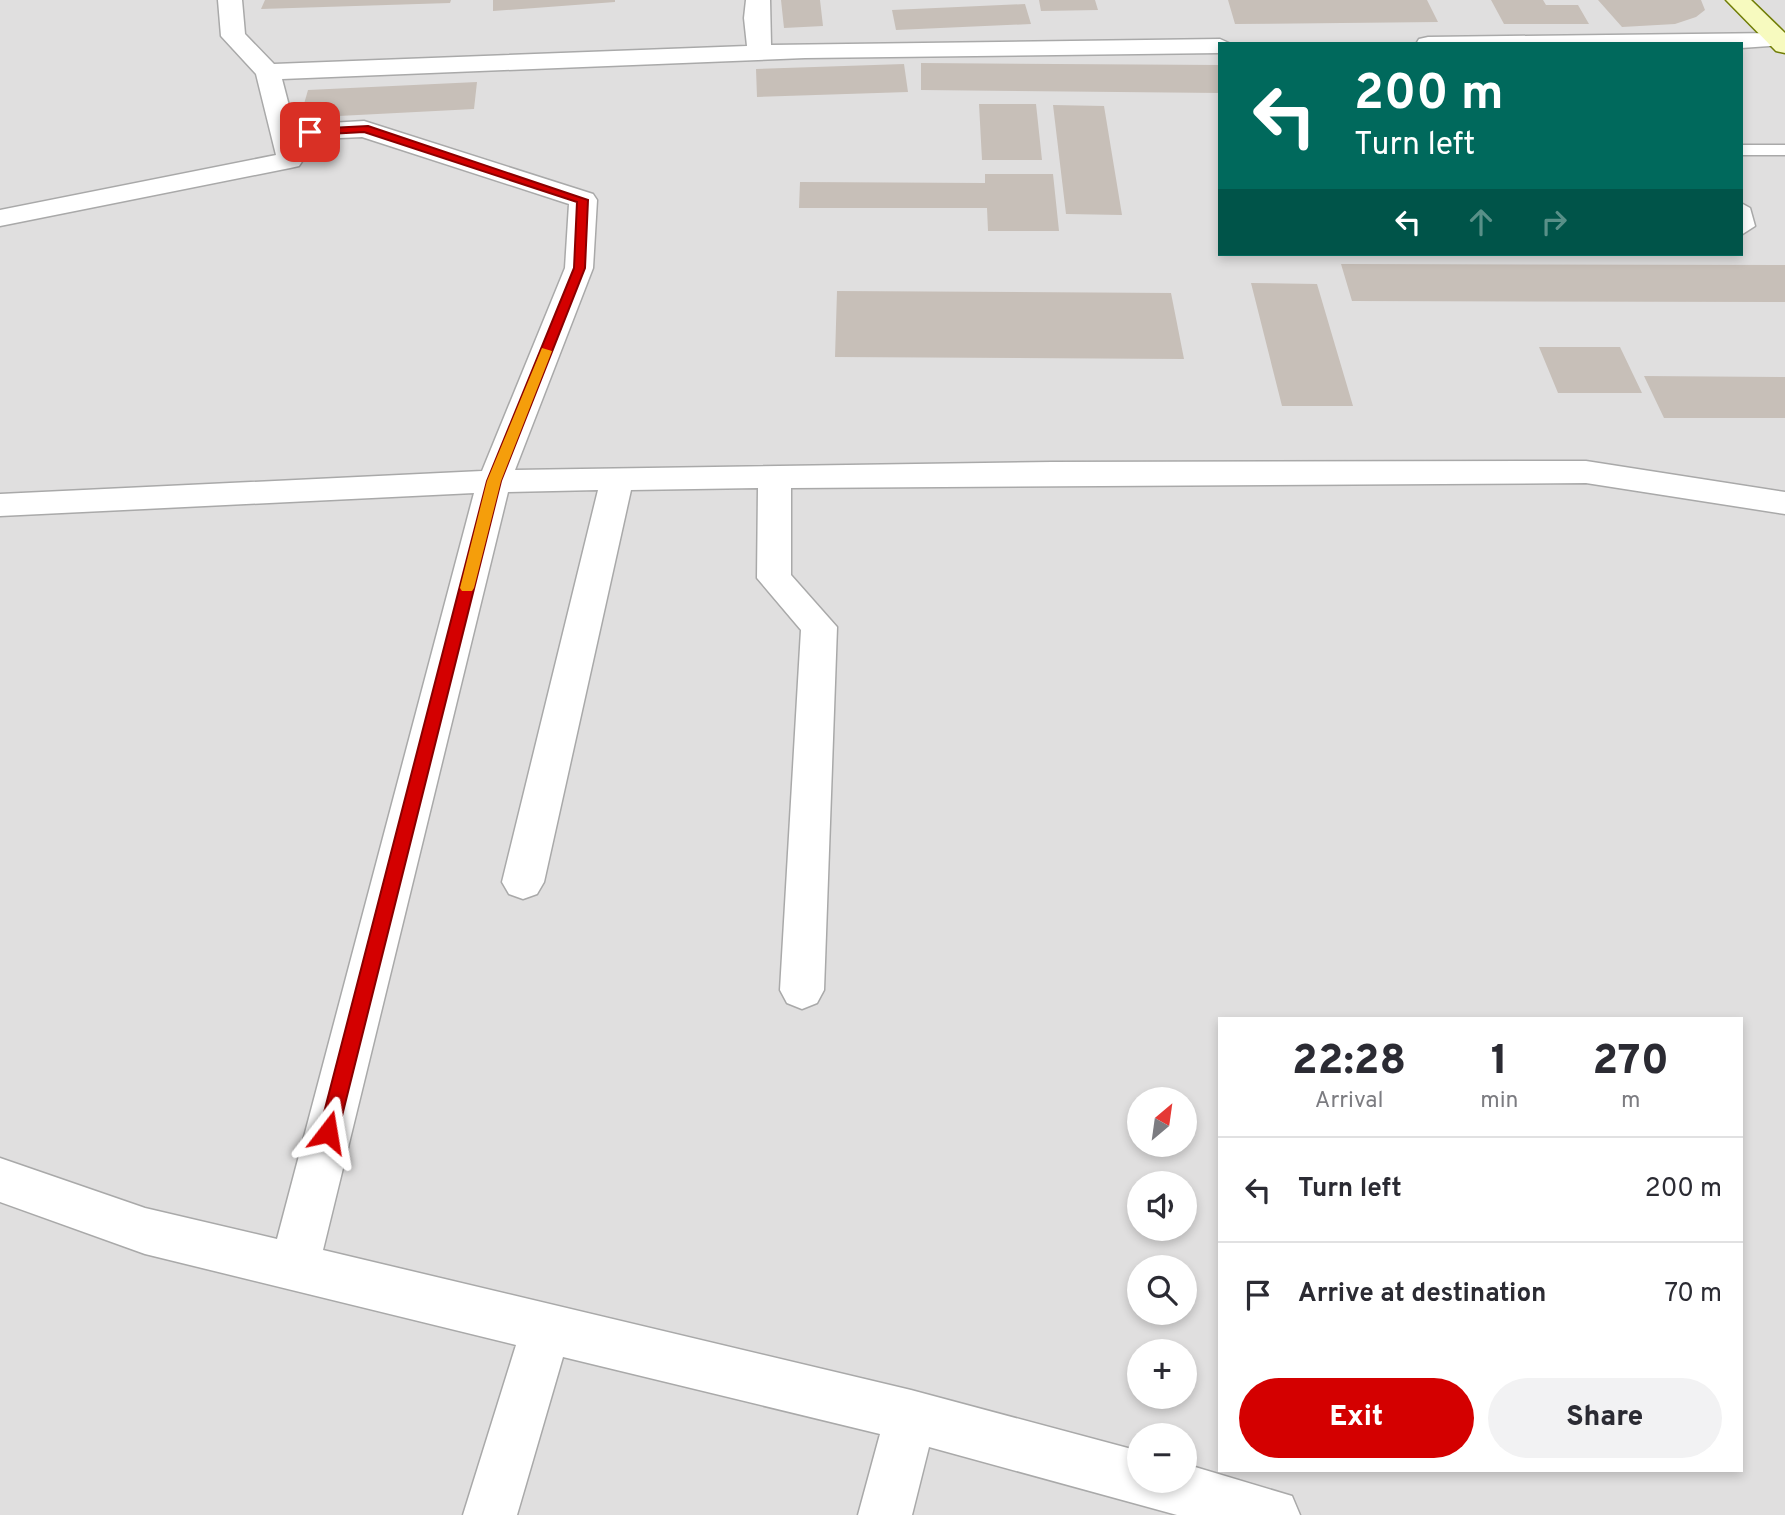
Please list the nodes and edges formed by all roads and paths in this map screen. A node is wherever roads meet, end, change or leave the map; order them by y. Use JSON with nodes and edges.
{"nodes":[{"id":1,"x":230,"y":0,"type":"edge"},
{"id":2,"x":758,"y":0,"type":"edge"},
{"id":3,"x":1738,"y":0,"type":"edge"},
{"id":4,"x":1743,"y":43,"type":"edge"},
{"id":5,"x":1780,"y":43,"type":"edge"},
{"id":6,"x":1218,"y":46,"type":"edge"},
{"id":7,"x":760,"y":53,"type":"junction"},
{"id":8,"x":1785,"y":71,"type":"edge"},
{"id":9,"x":268,"y":72,"type":"junction"},
{"id":10,"x":283,"y":133,"type":"junction"},
{"id":11,"x":1743,"y":150,"type":"edge"},
{"id":12,"x":1785,"y":150,"type":"edge"},
{"id":13,"x":0,"y":218,"type":"edge"},
{"id":14,"x":775,"y":477,"type":"junction"},
{"id":15,"x":617,"y":479,"type":"junction"},
{"id":16,"x":494,"y":481,"type":"junction"},
{"id":17,"x":1785,"y":503,"type":"edge"},
{"id":18,"x":0,"y":505,"type":"edge"},
{"id":19,"x":523,"y":882,"type":"dead end"},
{"id":20,"x":802,"y":990,"type":"dead end"},
{"id":21,"x":0,"y":1180,"type":"edge"},
{"id":22,"x":294,"y":1267,"type":"junction"},
{"id":23,"x":546,"y":1328,"type":"junction"},
{"id":24,"x":911,"y":1416,"type":"junction"},
{"id":25,"x":1127,"y":1475,"type":"edge"},
{"id":26,"x":1193,"y":1493,"type":"edge"},
{"id":27,"x":1267,"y":1514,"type":"edge"},
{"id":28,"x":490,"y":1515,"type":"edge"},
{"id":29,"x":885,"y":1515,"type":"edge"}],
"edges":[{"from":1,"to":9,"type":"street"},
{"from":2,"to":7,"type":"street"},
{"from":3,"to":5,"type":"street"},
{"from":4,"to":5,"type":"street"},
{"from":5,"to":8,"type":"street"},
{"from":6,"to":7,"type":"street"},
{"from":7,"to":9,"type":"street"},
{"from":9,"to":10,"type":"street"},
{"from":10,"to":13,"type":"street"},
{"from":10,"to":16,"type":"street"},
{"from":11,"to":12,"type":"lane"},
{"from":14,"to":15,"type":"street"},
{"from":14,"to":17,"type":"street"},
{"from":14,"to":20,"type":"street"},
{"from":15,"to":16,"type":"street"},
{"from":15,"to":19,"type":"street"},
{"from":16,"to":18,"type":"street"},
{"from":16,"to":22,"type":"street"},
{"from":21,"to":22,"type":"street"},
{"from":22,"to":23,"type":"street"},
{"from":23,"to":24,"type":"street"},
{"from":23,"to":28,"type":"street"},
{"from":24,"to":25,"type":"street"},
{"from":24,"to":29,"type":"street"},
{"from":26,"to":27,"type":"street"}]}
